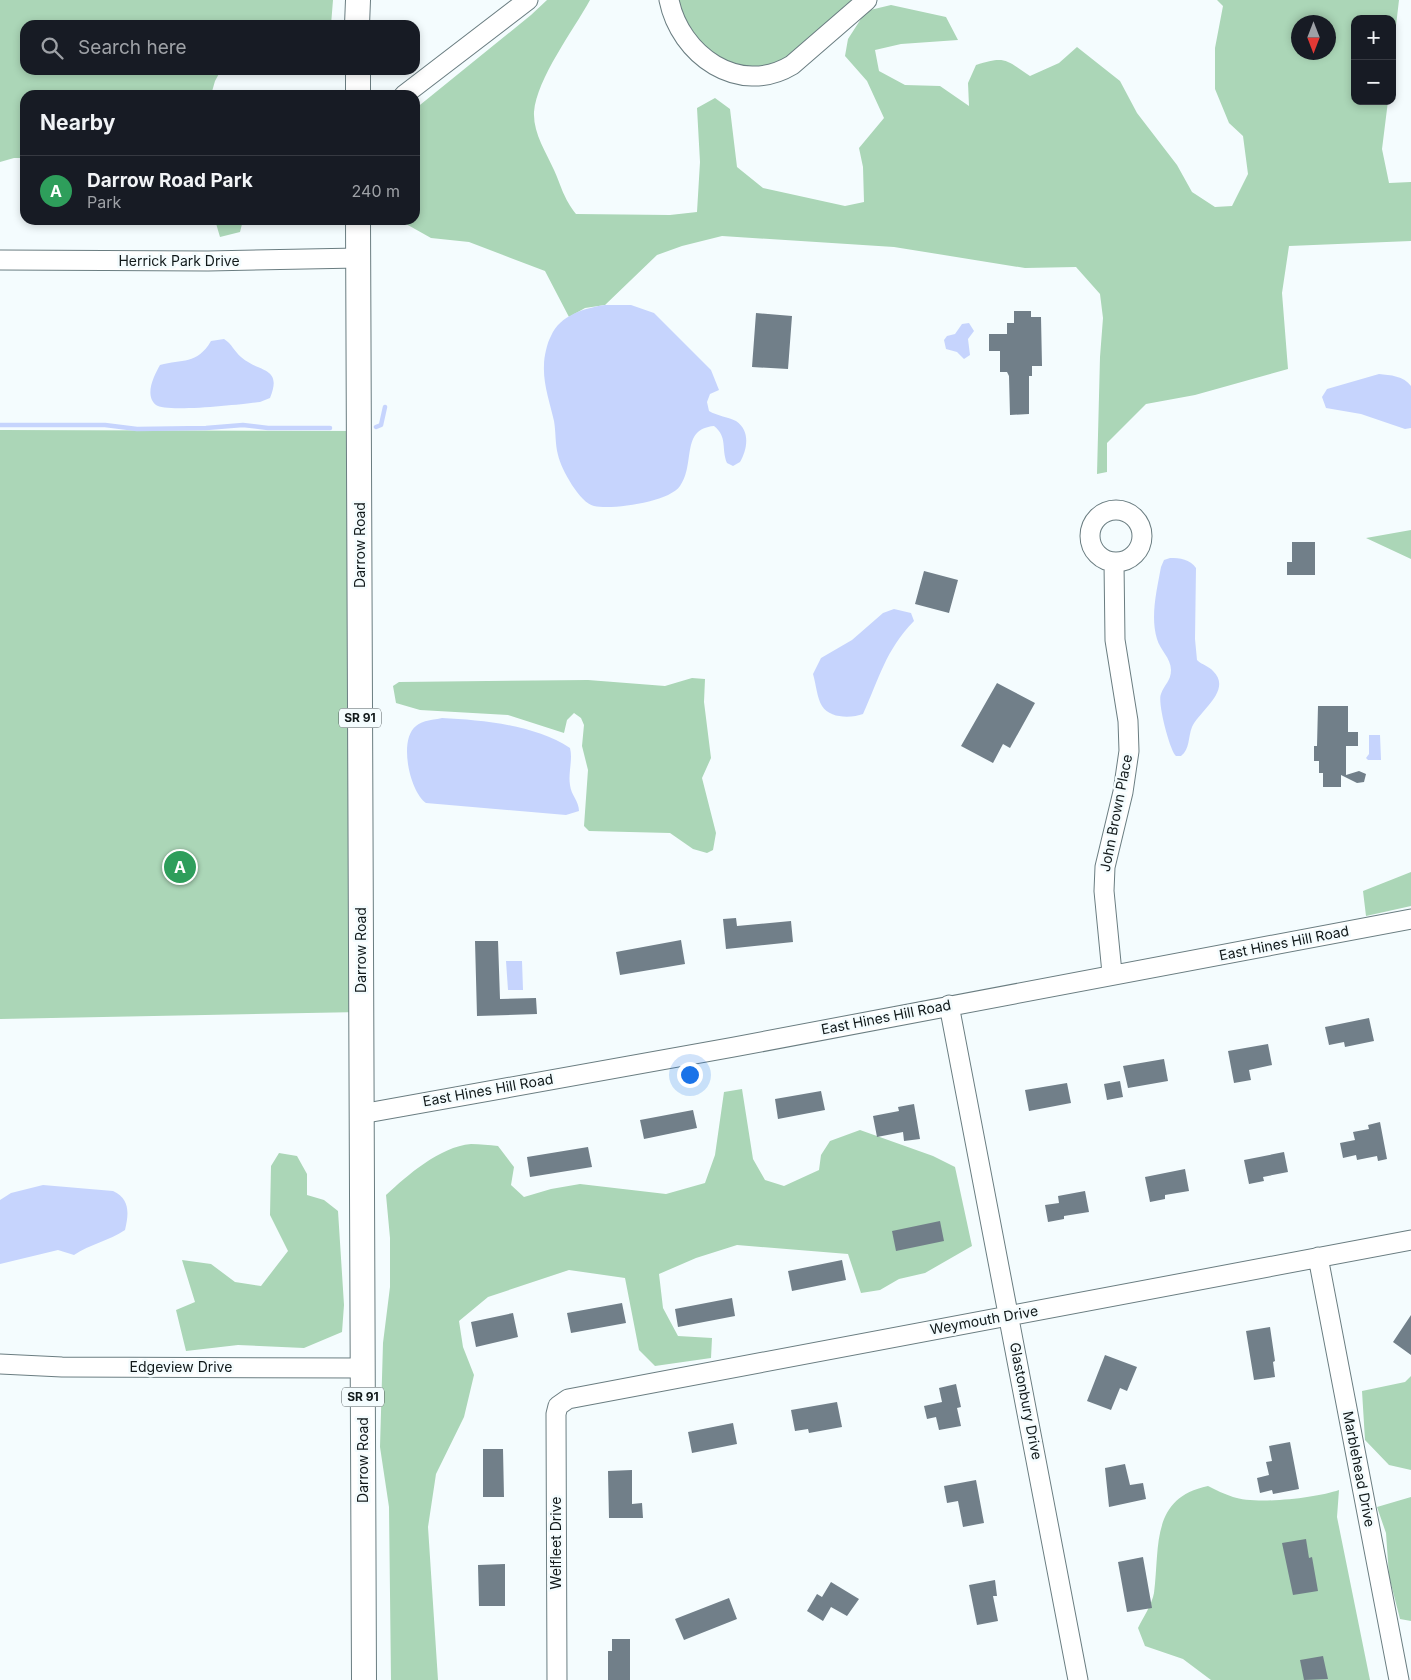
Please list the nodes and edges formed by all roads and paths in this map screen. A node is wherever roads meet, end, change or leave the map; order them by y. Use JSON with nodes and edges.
{"nodes":[{"id":1,"x":358,"y":0,"type":"edge"},
{"id":2,"x":528,"y":0,"type":"edge"},
{"id":3,"x":668,"y":0,"type":"edge"},
{"id":4,"x":867,"y":0,"type":"edge"},
{"id":5,"x":357,"y":20,"type":"edge"},
{"id":6,"x":358,"y":75,"type":"edge"},
{"id":7,"x":358,"y":90,"type":"edge"},
{"id":8,"x":411,"y":90,"type":"edge"},
{"id":9,"x":358,"y":225,"type":"edge"},
{"id":10,"x":358,"y":258,"type":"junction"},
{"id":11,"x":0,"y":260,"type":"edge"},
{"id":12,"x":1114,"y":562,"type":"dead end"},
{"id":13,"x":1411,"y":919,"type":"edge"},
{"id":14,"x":1112,"y":974,"type":"junction"},
{"id":15,"x":950,"y":1005,"type":"junction"},
{"id":16,"x":360,"y":1114,"type":"junction"},
{"id":17,"x":1411,"y":1240,"type":"edge"},
{"id":18,"x":1318,"y":1257,"type":"junction"},
{"id":19,"x":1010,"y":1317,"type":"junction"},
{"id":20,"x":0,"y":1364,"type":"edge"},
{"id":21,"x":363,"y":1368,"type":"junction"},
{"id":22,"x":558,"y":1406,"type":"joint"},
{"id":23,"x":364,"y":1680,"type":"edge"},
{"id":24,"x":556,"y":1680,"type":"edge"},
{"id":25,"x":1078,"y":1680,"type":"edge"},
{"id":26,"x":1399,"y":1680,"type":"edge"}],
"edges":[{"from":1,"to":5,"type":"main road"},
{"from":2,"to":8,"type":"street"},
{"from":3,"to":4,"type":"street"},
{"from":6,"to":7,"type":"main road"},
{"from":9,"to":10,"type":"main road","name":"Darrow Road","number":"SR 91"},
{"from":10,"to":11,"type":"street","name":"Herrick Park Drive"},
{"from":10,"to":16,"type":"main road","name":"Darrow Road","number":"SR 91"},
{"from":12,"to":14,"type":"street","name":"John Brown Place"},
{"from":13,"to":14,"type":"street","name":"East Hines Hill Road"},
{"from":14,"to":15,"type":"street","name":"East Hines Hill Road"},
{"from":15,"to":16,"type":"street","name":"East Hines Hill Road"},
{"from":15,"to":19,"type":"street","name":"Glastonbury Drive"},
{"from":16,"to":21,"type":"main road","name":"Darrow Road","number":"SR 91"},
{"from":17,"to":18,"type":"street","name":"Weymouth Drive"},
{"from":18,"to":19,"type":"street","name":"Weymouth Drive"},
{"from":18,"to":26,"type":"street","name":"Marblehead Drive"},
{"from":19,"to":22,"type":"street","name":"Weymouth Drive"},
{"from":19,"to":25,"type":"street","name":"Glastonbury Drive"},
{"from":20,"to":21,"type":"street","name":"Edgeview Drive"},
{"from":21,"to":23,"type":"main road","name":"Darrow Road","number":"SR 91"},
{"from":22,"to":24,"type":"street","name":"Welfleet Drive"}]}
